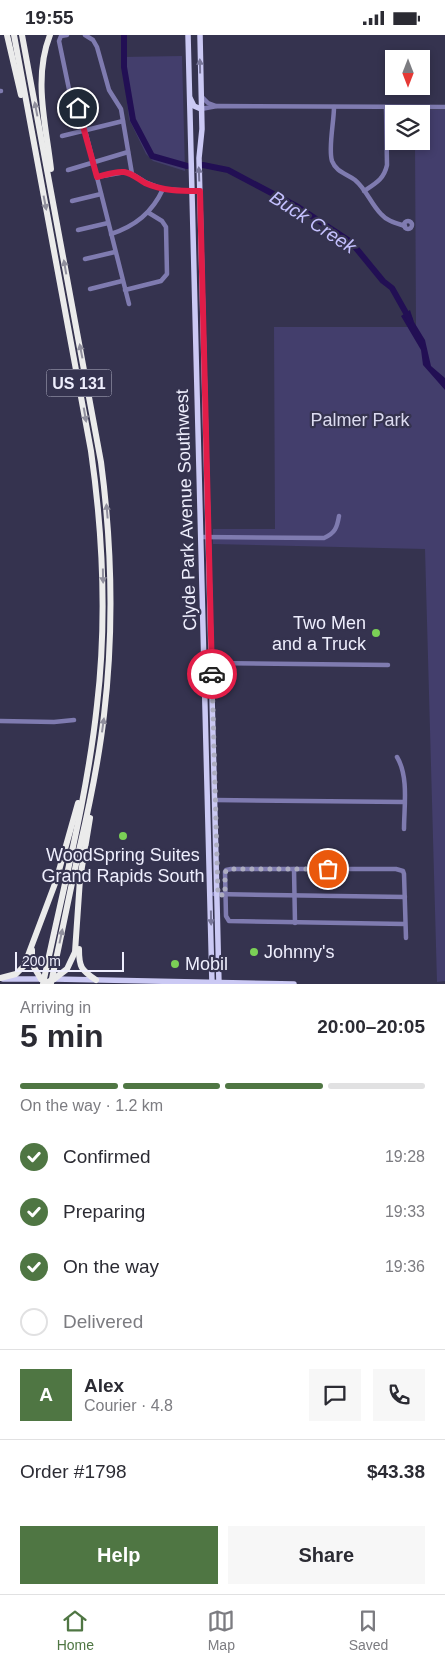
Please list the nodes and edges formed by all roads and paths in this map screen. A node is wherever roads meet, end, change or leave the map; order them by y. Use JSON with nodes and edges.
{"nodes":[{"id":1,"x":7,"y":35,"type":"edge"},
{"id":2,"x":14,"y":35,"type":"edge"},
{"id":3,"x":22,"y":35,"type":"edge"},
{"id":4,"x":50,"y":35,"type":"edge"},
{"id":5,"x":67,"y":35,"type":"edge"},
{"id":6,"x":85,"y":35,"type":"edge"},
{"id":7,"x":188,"y":35,"type":"edge"},
{"id":8,"x":200,"y":35,"type":"edge"},
{"id":9,"x":189,"y":95,"type":"junction"},
{"id":10,"x":201,"y":96,"type":"junction"},
{"id":11,"x":217,"y":107,"type":"junction"},
{"id":12,"x":334,"y":107,"type":"junction"},
{"id":13,"x":385,"y":107,"type":"edge"},
{"id":14,"x":430,"y":107,"type":"edge"},
{"id":15,"x":445,"y":107,"type":"edge"},
{"id":16,"x":201,"y":109,"type":"junction"},
{"id":17,"x":123,"y":121,"type":"junction"},
{"id":18,"x":85,"y":131,"type":"junction"},
{"id":19,"x":62,"y":136,"type":"dead end"},
{"id":20,"x":387,"y":150,"type":"edge"},
{"id":21,"x":128,"y":153,"type":"junction"},
{"id":22,"x":93,"y":162,"type":"junction"},
{"id":23,"x":68,"y":170,"type":"dead end"},
{"id":24,"x":40,"y":174,"type":"junction"},
{"id":25,"x":132,"y":174,"type":"junction"},
{"id":26,"x":97,"y":177,"type":"junction"},
{"id":27,"x":163,"y":189,"type":"junction"},
{"id":28,"x":192,"y":191,"type":"junction"},
{"id":29,"x":200,"y":191,"type":"junction"},
{"id":30,"x":364,"y":191,"type":"junction"},
{"id":31,"x":100,"y":194,"type":"junction"},
{"id":32,"x":72,"y":201,"type":"dead end"},
{"id":33,"x":149,"y":213,"type":"junction"},
{"id":34,"x":108,"y":223,"type":"junction"},
{"id":35,"x":58,"y":225,"type":"junction"},
{"id":36,"x":405,"y":226,"type":"dead end"},
{"id":37,"x":78,"y":230,"type":"dead end"},
{"id":38,"x":111,"y":234,"type":"junction"},
{"id":39,"x":115,"y":252,"type":"junction"},
{"id":40,"x":85,"y":259,"type":"dead end"},
{"id":41,"x":122,"y":281,"type":"junction"},
{"id":42,"x":90,"y":289,"type":"dead end"},
{"id":43,"x":125,"y":290,"type":"junction"},
{"id":44,"x":195,"y":299,"type":"junction"},
{"id":45,"x":202,"y":299,"type":"junction"},
{"id":46,"x":129,"y":304,"type":"dead end"},
{"id":47,"x":198,"y":399,"type":"junction"},
{"id":48,"x":205,"y":399,"type":"junction"},
{"id":49,"x":200,"y":500,"type":"junction"},
{"id":50,"x":208,"y":500,"type":"junction"},
{"id":51,"x":338,"y":517,"type":"dead end"},
{"id":52,"x":201,"y":537,"type":"junction"},
{"id":53,"x":209,"y":537,"type":"junction"},
{"id":54,"x":205,"y":663,"type":"junction"},
{"id":55,"x":212,"y":663,"type":"junction"},
{"id":56,"x":388,"y":665,"type":"dead end"},
{"id":57,"x":74,"y":719,"type":"dead end"},
{"id":58,"x":0,"y":721,"type":"edge"},
{"id":59,"x":206,"y":734,"type":"junction"},
{"id":60,"x":101,"y":742,"type":"junction"},
{"id":61,"x":214,"y":750,"type":"junction"},
{"id":62,"x":398,"y":757,"type":"dead end"},
{"id":63,"x":89,"y":766,"type":"junction"},
{"id":64,"x":215,"y":800,"type":"junction"},
{"id":65,"x":404,"y":802,"type":"junction"},
{"id":66,"x":404,"y":829,"type":"dead end"},
{"id":67,"x":294,"y":869,"type":"junction"},
{"id":68,"x":210,"y":893,"type":"junction"},
{"id":69,"x":218,"y":895,"type":"junction"},
{"id":70,"x":225,"y":895,"type":"junction"},
{"id":71,"x":294,"y":896,"type":"junction"},
{"id":72,"x":405,"y":897,"type":"junction"},
{"id":73,"x":295,"y":923,"type":"junction"},
{"id":74,"x":405,"y":924,"type":"junction"},
{"id":75,"x":78,"y":926,"type":"junction"},
{"id":76,"x":36,"y":935,"type":"junction"},
{"id":77,"x":406,"y":938,"type":"dead end"},
{"id":78,"x":0,"y":978,"type":"edge"},
{"id":79,"x":96,"y":980,"type":"junction"},
{"id":80,"x":46,"y":981,"type":"edge"},
{"id":81,"x":138,"y":983,"type":"edge"},
{"id":82,"x":159,"y":983,"type":"edge"},
{"id":83,"x":212,"y":983,"type":"edge"},
{"id":84,"x":219,"y":983,"type":"edge"},
{"id":85,"x":294,"y":984,"type":"edge"}],
"edges":[{"from":1,"to":24,"type":"highway"},
{"from":2,"to":24,"type":"highway","number":"US 131"},
{"from":35,"to":3,"type":"highway","number":"US 131","one_way":true},
{"from":4,"to":35,"type":"highway"},
{"from":5,"to":18,"type":"street"},
{"from":6,"to":17,"type":"street"},
{"from":7,"to":9,"type":"main road","name":"Clyde Park Avenue Southwest"},
{"from":10,"to":8,"type":"main road","name":"Clyde Park Avenue Southwest","one_way":true},
{"from":9,"to":16,"type":"main road"},
{"from":9,"to":28,"type":"main road","name":"Clyde Park Avenue Southwest"},
{"from":10,"to":11,"type":"street"},
{"from":10,"to":16,"type":"main road","name":"Clyde Park Avenue Southwest"},
{"from":11,"to":12,"type":"street"},
{"from":11,"to":16,"type":"street"},
{"from":12,"to":13,"type":"street"},
{"from":12,"to":30,"type":"street"},
{"from":14,"to":15,"type":"street"},
{"from":29,"to":16,"type":"main road","name":"Clyde Park Avenue Southwest","one_way":true},
{"from":17,"to":18,"type":"street"},
{"from":17,"to":21,"type":"street"},
{"from":18,"to":19,"type":"street"},
{"from":18,"to":22,"type":"street"},
{"from":20,"to":30,"type":"street"},
{"from":21,"to":22,"type":"street"},
{"from":21,"to":25,"type":"street"},
{"from":22,"to":23,"type":"street"},
{"from":22,"to":26,"type":"street"},
{"from":24,"to":63,"type":"highway","number":"US 131","one_way":true},
{"from":25,"to":26,"type":"street"},
{"from":25,"to":27,"type":"street"},
{"from":26,"to":31,"type":"street"},
{"from":27,"to":28,"type":"street"},
{"from":27,"to":33,"type":"street"},
{"from":28,"to":29,"type":"street"},
{"from":28,"to":44,"type":"main road","name":"Clyde Park Avenue Southwest"},
{"from":29,"to":45,"type":"main road","name":"Clyde Park Avenue Southwest"},
{"from":30,"to":36,"type":"street"},
{"from":31,"to":32,"type":"street"},
{"from":31,"to":34,"type":"street"},
{"from":33,"to":38,"type":"street"},
{"from":33,"to":43,"type":"street"},
{"from":34,"to":37,"type":"street"},
{"from":34,"to":38,"type":"street"},
{"from":60,"to":35,"type":"highway","number":"US 131","one_way":true},
{"from":38,"to":39,"type":"street"},
{"from":39,"to":40,"type":"street"},
{"from":39,"to":41,"type":"street"},
{"from":41,"to":42,"type":"street"},
{"from":41,"to":43,"type":"street"},
{"from":43,"to":46,"type":"street"},
{"from":44,"to":45,"type":"main road"},
{"from":44,"to":47,"type":"main road","name":"Clyde Park Avenue Southwest"},
{"from":45,"to":48,"type":"main road","name":"Clyde Park Avenue Southwest"},
{"from":47,"to":48,"type":"main road"},
{"from":47,"to":49,"type":"main road","name":"Clyde Park Avenue Southwest"},
{"from":48,"to":50,"type":"main road","name":"Clyde Park Avenue Southwest"},
{"from":49,"to":50,"type":"main road"},
{"from":49,"to":52,"type":"main road","name":"Clyde Park Avenue Southwest"},
{"from":50,"to":53,"type":"main road","name":"Clyde Park Avenue Southwest"},
{"from":51,"to":53,"type":"street"},
{"from":52,"to":53,"type":"street"},
{"from":52,"to":54,"type":"main road","name":"Clyde Park Avenue Southwest"},
{"from":53,"to":55,"type":"main road","name":"Clyde Park Avenue Southwest"},
{"from":54,"to":55,"type":"street"},
{"from":54,"to":59,"type":"main road","name":"Clyde Park Avenue Southwest"},
{"from":55,"to":56,"type":"street"},
{"from":55,"to":61,"type":"main road","name":"Clyde Park Avenue Southwest"},
{"from":57,"to":58,"type":"street"},
{"from":59,"to":61,"type":"main road"},
{"from":59,"to":68,"type":"main road","name":"Clyde Park Avenue Southwest"},
{"from":60,"to":75,"type":"highway"},
{"from":80,"to":60,"type":"highway","number":"US 131","one_way":true},
{"from":61,"to":64,"type":"main road","name":"Clyde Park Avenue Southwest"},
{"from":62,"to":65,"type":"street"},
{"from":63,"to":76,"type":"highway"},
{"from":63,"to":80,"type":"highway","number":"US 131"},
{"from":64,"to":65,"type":"street"},
{"from":64,"to":69,"type":"main road","name":"Clyde Park Avenue Southwest"},
{"from":65,"to":66,"type":"street"},
{"from":67,"to":70,"type":"street"},
{"from":67,"to":71,"type":"street"},
{"from":67,"to":72,"type":"street"},
{"from":68,"to":69,"type":"street"},
{"from":68,"to":83,"type":"main road","name":"Clyde Park Avenue Southwest","one_way":true},
{"from":69,"to":70,"type":"street"},
{"from":69,"to":84,"type":"main road","name":"Clyde Park Avenue Southwest"},
{"from":70,"to":71,"type":"street"},
{"from":70,"to":73,"type":"street"},
{"from":71,"to":72,"type":"street"},
{"from":71,"to":73,"type":"street"},
{"from":72,"to":74,"type":"street"},
{"from":73,"to":74,"type":"street"},
{"from":74,"to":77,"type":"street"},
{"from":75,"to":79,"type":"highway"},
{"from":75,"to":80,"type":"highway"},
{"from":76,"to":78,"type":"highway"},
{"from":76,"to":80,"type":"highway"},
{"from":78,"to":80,"type":"main road"},
{"from":79,"to":80,"type":"main road"},
{"from":79,"to":81,"type":"main road"},
{"from":81,"to":82,"type":"main road"},
{"from":82,"to":83,"type":"main road"},
{"from":83,"to":84,"type":"main road"},
{"from":84,"to":85,"type":"main road"}]}
